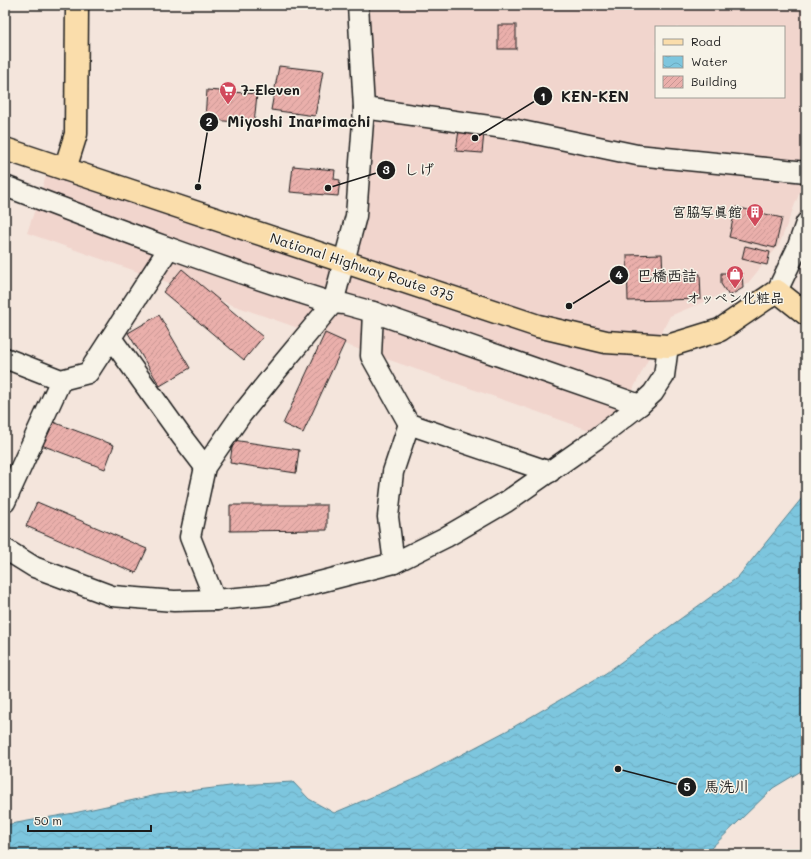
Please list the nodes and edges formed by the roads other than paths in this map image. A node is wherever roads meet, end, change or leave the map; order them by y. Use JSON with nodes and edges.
{"nodes":[{"id":1,"x":77,"y":5,"type":"edge"},
{"id":2,"x":358,"y":5,"type":"edge"},
{"id":3,"x":364,"y":108,"type":"junction"},
{"id":4,"x":5,"y":149,"type":"edge"},
{"id":5,"x":65,"y":169,"type":"junction"},
{"id":6,"x":806,"y":172,"type":"edge"},
{"id":7,"x":5,"y":186,"type":"edge"},
{"id":8,"x":806,"y":223,"type":"edge"},
{"id":9,"x":169,"y":248,"type":"junction"},
{"id":10,"x":344,"y":262,"type":"junction"},
{"id":11,"x":777,"y":291,"type":"junction"},
{"id":12,"x":333,"y":303,"type":"junction"},
{"id":13,"x":802,"y":311,"type":"edge"},
{"id":14,"x":373,"y":312,"type":"junction"},
{"id":15,"x":111,"y":338,"type":"junction"},
{"id":16,"x":668,"y":346,"type":"junction"},
{"id":17,"x":5,"y":358,"type":"edge"},
{"id":18,"x":61,"y":380,"type":"junction"},
{"id":19,"x":640,"y":405,"type":"junction"},
{"id":20,"x":409,"y":424,"type":"junction"},
{"id":21,"x":205,"y":467,"type":"junction"},
{"id":22,"x":550,"y":472,"type":"junction"},
{"id":23,"x":5,"y":502,"type":"edge"},
{"id":24,"x":5,"y":549,"type":"edge"},
{"id":25,"x":394,"y":562,"type":"junction"},
{"id":26,"x":215,"y":600,"type":"junction"}],
"edges":[{"from":1,"to":5,"type":"main road"},
{"from":2,"to":3,"type":"street"},
{"from":3,"to":6,"type":"street"},
{"from":3,"to":10,"type":"street"},
{"from":4,"to":5,"type":"main road","name":"National Highway Route 375"},
{"from":5,"to":10,"type":"main road","name":"National Highway Route 375"},
{"from":7,"to":9,"type":"street"},
{"from":8,"to":11,"type":"street"},
{"from":9,"to":12,"type":"street"},
{"from":9,"to":15,"type":"street"},
{"from":10,"to":12,"type":"street"},
{"from":10,"to":16,"type":"main road","name":"National Highway Route 375"},
{"from":11,"to":13,"type":"main road"},
{"from":11,"to":16,"type":"main road","name":"National Highway Route 375"},
{"from":12,"to":14,"type":"street"},
{"from":12,"to":21,"type":"street"},
{"from":14,"to":19,"type":"street"},
{"from":14,"to":20,"type":"street"},
{"from":15,"to":18,"type":"street"},
{"from":15,"to":21,"type":"street"},
{"from":16,"to":19,"type":"street"},
{"from":17,"to":18,"type":"street"},
{"from":18,"to":23,"type":"street"},
{"from":19,"to":22,"type":"street"},
{"from":20,"to":22,"type":"street"},
{"from":20,"to":25,"type":"street"},
{"from":21,"to":26,"type":"street"},
{"from":22,"to":25,"type":"street"},
{"from":24,"to":26,"type":"street"},
{"from":25,"to":26,"type":"street"}]}
